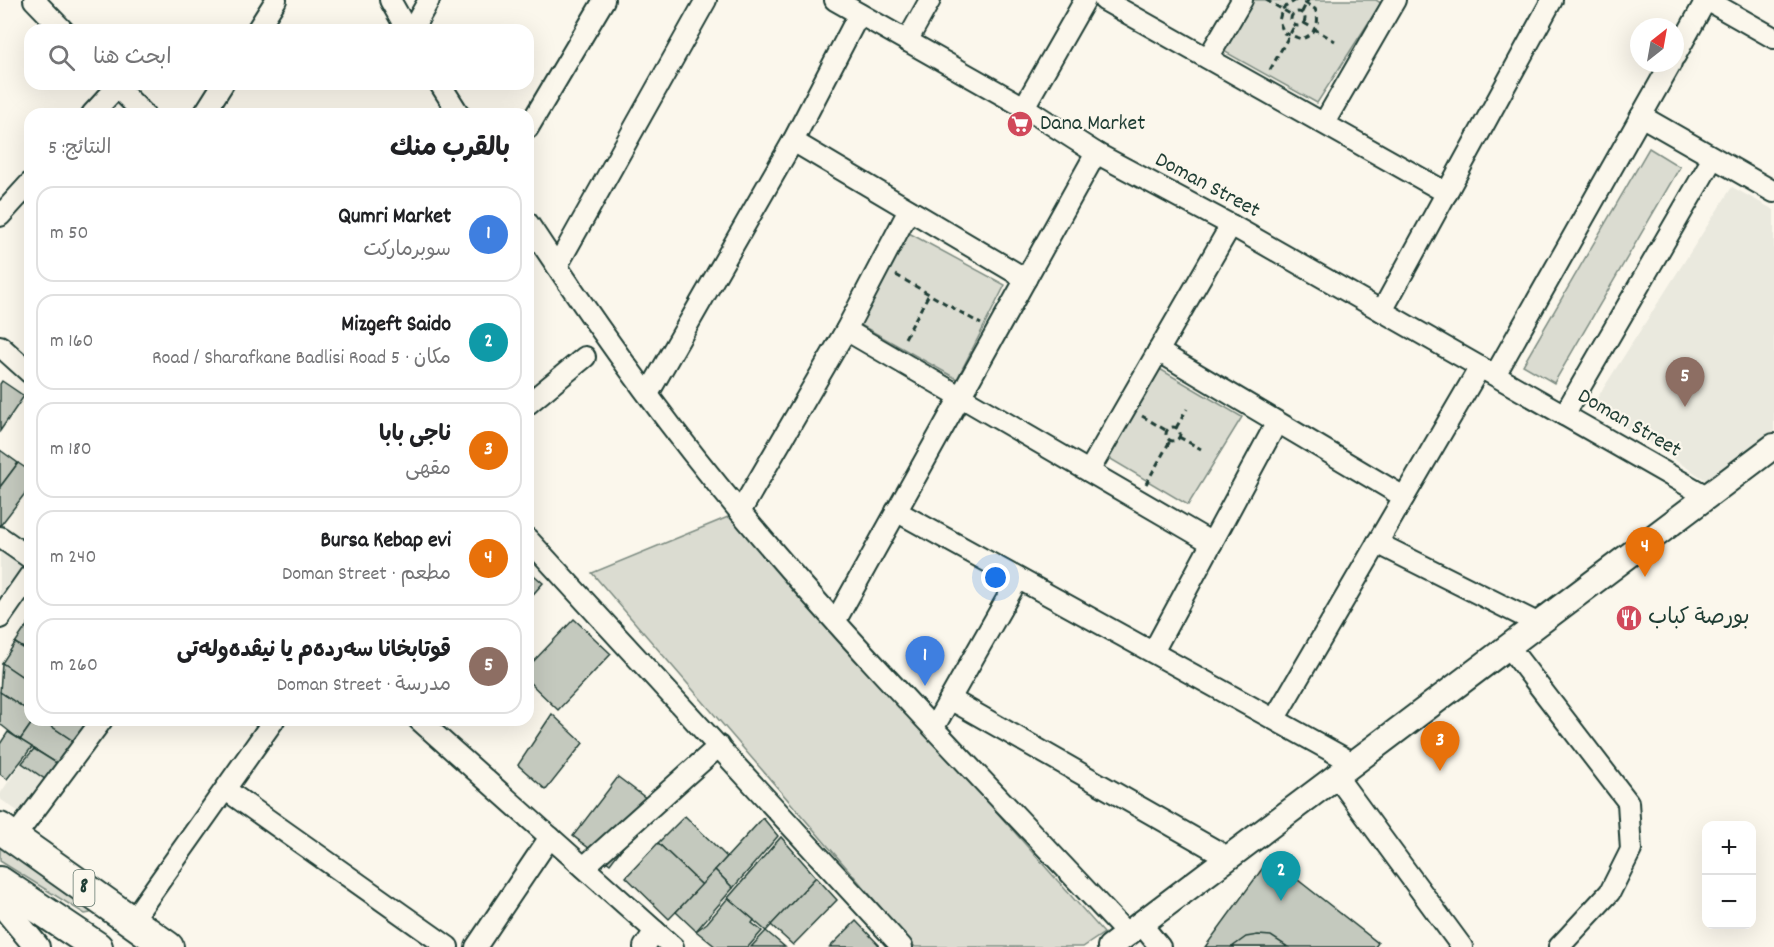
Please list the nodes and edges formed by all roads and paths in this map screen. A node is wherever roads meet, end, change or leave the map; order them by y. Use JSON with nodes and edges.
{"nodes":[{"id":1,"x":34,"y":0,"type":"edge"},
{"id":2,"x":276,"y":0,"type":"edge"},
{"id":3,"x":390,"y":0,"type":"edge"},
{"id":4,"x":429,"y":0,"type":"edge"},
{"id":5,"x":604,"y":0,"type":"edge"},
{"id":6,"x":706,"y":0,"type":"edge"},
{"id":7,"x":835,"y":0,"type":"edge"},
{"id":8,"x":930,"y":0,"type":"edge"},
{"id":9,"x":1085,"y":0,"type":"edge"},
{"id":10,"x":1104,"y":0,"type":"edge"},
{"id":11,"x":1242,"y":0,"type":"edge"},
{"id":12,"x":1266,"y":0,"type":"edge"},
{"id":13,"x":1298,"y":0,"type":"edge"},
{"id":14,"x":1394,"y":0,"type":"edge"},
{"id":15,"x":1552,"y":0,"type":"edge"},
{"id":16,"x":1707,"y":0,"type":"edge"},
{"id":17,"x":1308,"y":1,"type":"edge"},
{"id":18,"x":1282,"y":9,"type":"junction"},
{"id":19,"x":1302,"y":12,"type":"junction"},
{"id":20,"x":859,"y":14,"type":"junction"},
{"id":21,"x":1292,"y":15,"type":"junction"},
{"id":22,"x":1305,"y":23,"type":"junction"},
{"id":23,"x":57,"y":24,"type":"edge"},
{"id":24,"x":261,"y":24,"type":"edge"},
{"id":25,"x":404,"y":24,"type":"edge"},
{"id":26,"x":415,"y":24,"type":"edge"},
{"id":27,"x":1295,"y":25,"type":"junction"},
{"id":28,"x":1315,"y":30,"type":"junction"},
{"id":29,"x":1289,"y":36,"type":"junction"},
{"id":30,"x":1774,"y":38,"type":"edge"},
{"id":31,"x":1684,"y":40,"type":"edge"},
{"id":32,"x":907,"y":41,"type":"junction"},
{"id":33,"x":1335,"y":41,"type":"dead end"},
{"id":34,"x":1208,"y":58,"type":"junction"},
{"id":35,"x":1270,"y":70,"type":"dead end"},
{"id":36,"x":1666,"y":72,"type":"edge"},
{"id":37,"x":112,"y":90,"type":"edge"},
{"id":38,"x":121,"y":90,"type":"edge"},
{"id":39,"x":219,"y":90,"type":"edge"},
{"id":40,"x":444,"y":90,"type":"edge"},
{"id":41,"x":97,"y":108,"type":"edge"},
{"id":42,"x":138,"y":108,"type":"edge"},
{"id":43,"x":208,"y":108,"type":"edge"},
{"id":44,"x":455,"y":108,"type":"edge"},
{"id":45,"x":1024,"y":108,"type":"junction"},
{"id":46,"x":1641,"y":116,"type":"junction"},
{"id":47,"x":534,"y":118,"type":"edge"},
{"id":48,"x":1324,"y":123,"type":"junction"},
{"id":49,"x":793,"y":141,"type":"junction"},
{"id":50,"x":1096,"y":153,"type":"junction"},
{"id":51,"x":1713,"y":158,"type":"junction"},
{"id":52,"x":24,"y":190,"type":"edge"},
{"id":53,"x":1774,"y":192,"type":"edge"},
{"id":54,"x":1446,"y":193,"type":"junction"},
{"id":55,"x":909,"y":210,"type":"junction"},
{"id":56,"x":0,"y":216,"type":"edge"},
{"id":57,"x":1231,"y":225,"type":"junction"},
{"id":58,"x":534,"y":232,"type":"edge"},
{"id":59,"x":880,"y":265,"type":"junction"},
{"id":60,"x":557,"y":266,"type":"junction"},
{"id":61,"x":1026,"y":279,"type":"junction"},
{"id":62,"x":929,"y":294,"type":"junction"},
{"id":63,"x":1382,"y":311,"type":"junction"},
{"id":64,"x":846,"y":330,"type":"junction"},
{"id":65,"x":996,"y":333,"type":"junction"},
{"id":66,"x":905,"y":338,"type":"dead end"},
{"id":67,"x":0,"y":346,"type":"edge"},
{"id":68,"x":1158,"y":351,"type":"junction"},
{"id":69,"x":585,"y":357,"type":"dead end"},
{"id":70,"x":24,"y":367,"type":"edge"},
{"id":71,"x":1487,"y":371,"type":"junction"},
{"id":72,"x":648,"y":394,"type":"junction"},
{"id":73,"x":960,"y":397,"type":"junction"},
{"id":74,"x":534,"y":399,"type":"edge"},
{"id":75,"x":1187,"y":409,"type":"dead end"},
{"id":76,"x":1139,"y":414,"type":"dead end"},
{"id":77,"x":1564,"y":415,"type":"junction"},
{"id":78,"x":1278,"y":422,"type":"junction"},
{"id":79,"x":1176,"y":428,"type":"junction"},
{"id":80,"x":1167,"y":430,"type":"junction"},
{"id":81,"x":1179,"y":437,"type":"junction"},
{"id":82,"x":1170,"y":441,"type":"junction"},
{"id":83,"x":1774,"y":446,"type":"edge"},
{"id":84,"x":1201,"y":450,"type":"dead end"},
{"id":85,"x":1089,"y":471,"type":"junction"},
{"id":86,"x":1404,"y":497,"type":"junction"},
{"id":87,"x":1708,"y":497,"type":"junction"},
{"id":88,"x":1137,"y":499,"type":"junction"},
{"id":89,"x":896,"y":511,"type":"junction"},
{"id":90,"x":740,"y":512,"type":"junction"},
{"id":91,"x":0,"y":537,"type":"edge"},
{"id":92,"x":1212,"y":543,"type":"junction"},
{"id":93,"x":1377,"y":543,"type":"junction"},
{"id":94,"x":534,"y":546,"type":"edge"},
{"id":95,"x":24,"y":554,"type":"edge"},
{"id":96,"x":1018,"y":579,"type":"junction"},
{"id":97,"x":24,"y":584,"type":"edge"},
{"id":98,"x":0,"y":618,"type":"edge"},
{"id":99,"x":836,"y":620,"type":"junction"},
{"id":100,"x":1539,"y":624,"type":"junction"},
{"id":101,"x":1509,"y":647,"type":"junction"},
{"id":102,"x":1153,"y":652,"type":"junction"},
{"id":103,"x":950,"y":699,"type":"junction"},
{"id":104,"x":1275,"y":718,"type":"junction"},
{"id":105,"x":97,"y":726,"type":"edge"},
{"id":106,"x":270,"y":726,"type":"edge"},
{"id":107,"x":426,"y":726,"type":"edge"},
{"id":108,"x":934,"y":727,"type":"junction"},
{"id":109,"x":719,"y":746,"type":"junction"},
{"id":110,"x":1346,"y":771,"type":"junction"},
{"id":111,"x":226,"y":790,"type":"junction"},
{"id":112,"x":7,"y":833,"type":"edge"},
{"id":113,"x":550,"y":837,"type":"junction"},
{"id":114,"x":1229,"y":858,"type":"junction"},
{"id":115,"x":584,"y":867,"type":"junction"},
{"id":116,"x":0,"y":882,"type":"edge"},
{"id":117,"x":0,"y":902,"type":"edge"},
{"id":118,"x":131,"y":922,"type":"junction"},
{"id":119,"x":655,"y":931,"type":"junction"},
{"id":120,"x":1126,"y":935,"type":"edge"},
{"id":121,"x":37,"y":947,"type":"edge"},
{"id":122,"x":97,"y":947,"type":"edge"},
{"id":123,"x":167,"y":947,"type":"edge"},
{"id":124,"x":448,"y":947,"type":"edge"},
{"id":125,"x":476,"y":947,"type":"edge"},
{"id":126,"x":644,"y":947,"type":"edge"},
{"id":127,"x":673,"y":947,"type":"edge"},
{"id":128,"x":902,"y":947,"type":"edge"},
{"id":129,"x":1160,"y":947,"type":"edge"},
{"id":130,"x":1462,"y":947,"type":"edge"},
{"id":131,"x":1559,"y":947,"type":"edge"}],
"edges":[{"from":1,"to":23,"type":"street"},
{"from":2,"to":24,"type":"street"},
{"from":3,"to":25,"type":"street"},
{"from":4,"to":26,"type":"street"},
{"from":5,"to":47,"type":"street"},
{"from":6,"to":60,"type":"street"},
{"from":7,"to":20,"type":"street","name":"Doman Street"},
{"from":8,"to":32,"type":"street"},
{"from":9,"to":45,"type":"street"},
{"from":10,"to":34,"type":"street"},
{"from":11,"to":34,"type":"street"},
{"from":12,"to":18,"type":"path"},
{"from":13,"to":17,"type":"path"},
{"from":13,"to":18,"type":"path"},
{"from":14,"to":48,"type":"street"},
{"from":15,"to":54,"type":"street"},
{"from":16,"to":30,"type":"street"},
{"from":16,"to":31,"type":"street"},
{"from":17,"to":19,"type":"path"},
{"from":17,"to":28,"type":"path"},
{"from":18,"to":21,"type":"path"},
{"from":18,"to":29,"type":"path"},
{"from":19,"to":21,"type":"path"},
{"from":19,"to":22,"type":"path"},
{"from":20,"to":32,"type":"street","name":"Doman Street"},
{"from":20,"to":49,"type":"street"},
{"from":21,"to":27,"type":"path"},
{"from":22,"to":27,"type":"path"},
{"from":22,"to":28,"type":"path"},
{"from":27,"to":29,"type":"path"},
{"from":28,"to":29,"type":"path"},
{"from":28,"to":33,"type":"path"},
{"from":29,"to":35,"type":"path"},
{"from":32,"to":45,"type":"street","name":"Doman Street"},
{"from":34,"to":48,"type":"street"},
{"from":36,"to":46,"type":"street"},
{"from":37,"to":41,"type":"street"},
{"from":38,"to":42,"type":"street"},
{"from":39,"to":43,"type":"street"},
{"from":40,"to":44,"type":"street"},
{"from":45,"to":50,"type":"street","name":"Doman Street"},
{"from":46,"to":51,"type":"street"},
{"from":46,"to":71,"type":"street"},
{"from":48,"to":54,"type":"street"},
{"from":49,"to":55,"type":"street"},
{"from":49,"to":72,"type":"street"},
{"from":50,"to":57,"type":"street","name":"Doman Street"},
{"from":50,"to":61,"type":"street"},
{"from":51,"to":53,"type":"street"},
{"from":51,"to":77,"type":"street"},
{"from":52,"to":56,"type":"street"},
{"from":54,"to":63,"type":"street"},
{"from":55,"to":59,"type":"street"},
{"from":55,"to":61,"type":"street"},
{"from":57,"to":63,"type":"street","name":"Doman Street"},
{"from":57,"to":68,"type":"street"},
{"from":58,"to":60,"type":"street"},
{"from":59,"to":62,"type":"path"},
{"from":59,"to":64,"type":"street"},
{"from":60,"to":72,"type":"street"},
{"from":61,"to":65,"type":"street"},
{"from":62,"to":65,"type":"path"},
{"from":62,"to":66,"type":"path"},
{"from":63,"to":71,"type":"street","name":"Doman Street"},
{"from":64,"to":73,"type":"street"},
{"from":64,"to":90,"type":"street"},
{"from":65,"to":73,"type":"street"},
{"from":67,"to":70,"type":"street"},
{"from":68,"to":78,"type":"street"},
{"from":68,"to":85,"type":"street"},
{"from":69,"to":74,"type":"street"},
{"from":71,"to":77,"type":"street","name":"Doman Street"},
{"from":71,"to":86,"type":"street"},
{"from":72,"to":90,"type":"street"},
{"from":73,"to":85,"type":"street"},
{"from":73,"to":89,"type":"street"},
{"from":75,"to":79,"type":"path"},
{"from":76,"to":80,"type":"path"},
{"from":77,"to":87,"type":"street","name":"Doman Street"},
{"from":78,"to":86,"type":"street"},
{"from":78,"to":92,"type":"street"},
{"from":79,"to":80,"type":"path"},
{"from":79,"to":81,"type":"path"},
{"from":80,"to":82,"type":"path"},
{"from":81,"to":82,"type":"path"},
{"from":81,"to":84,"type":"path"},
{"from":82,"to":88,"type":"path"},
{"from":83,"to":87,"type":"street"},
{"from":85,"to":88,"type":"street"},
{"from":86,"to":93,"type":"street"},
{"from":87,"to":100,"type":"street"},
{"from":88,"to":92,"type":"street"},
{"from":89,"to":96,"type":"street"},
{"from":89,"to":99,"type":"street"},
{"from":90,"to":99,"type":"street"},
{"from":91,"to":95,"type":"street"},
{"from":92,"to":102,"type":"street"},
{"from":93,"to":100,"type":"street"},
{"from":93,"to":104,"type":"street"},
{"from":94,"to":109,"type":"street"},
{"from":96,"to":102,"type":"street"},
{"from":96,"to":103,"type":"street"},
{"from":97,"to":98,"type":"street"},
{"from":99,"to":108,"type":"street"},
{"from":100,"to":101,"type":"street"},
{"from":101,"to":110,"type":"street"},
{"from":101,"to":131,"type":"street"},
{"from":102,"to":104,"type":"street"},
{"from":103,"to":108,"type":"street"},
{"from":103,"to":114,"type":"street"},
{"from":104,"to":110,"type":"street"},
{"from":105,"to":112,"type":"street"},
{"from":106,"to":111,"type":"street"},
{"from":107,"to":113,"type":"street"},
{"from":108,"to":120,"type":"street"},
{"from":109,"to":115,"type":"street"},
{"from":109,"to":128,"type":"street"},
{"from":110,"to":114,"type":"street"},
{"from":110,"to":130,"type":"street"},
{"from":111,"to":118,"type":"street"},
{"from":111,"to":124,"type":"street"},
{"from":112,"to":118,"type":"main road","number":"8"},
{"from":113,"to":115,"type":"street"},
{"from":113,"to":125,"type":"street"},
{"from":114,"to":120,"type":"street"},
{"from":115,"to":119,"type":"street"},
{"from":116,"to":122,"type":"main road","number":"8"},
{"from":117,"to":121,"type":"street"},
{"from":118,"to":123,"type":"main road","number":"8"},
{"from":119,"to":126,"type":"street"},
{"from":119,"to":127,"type":"street"},
{"from":120,"to":129,"type":"street"}]}
